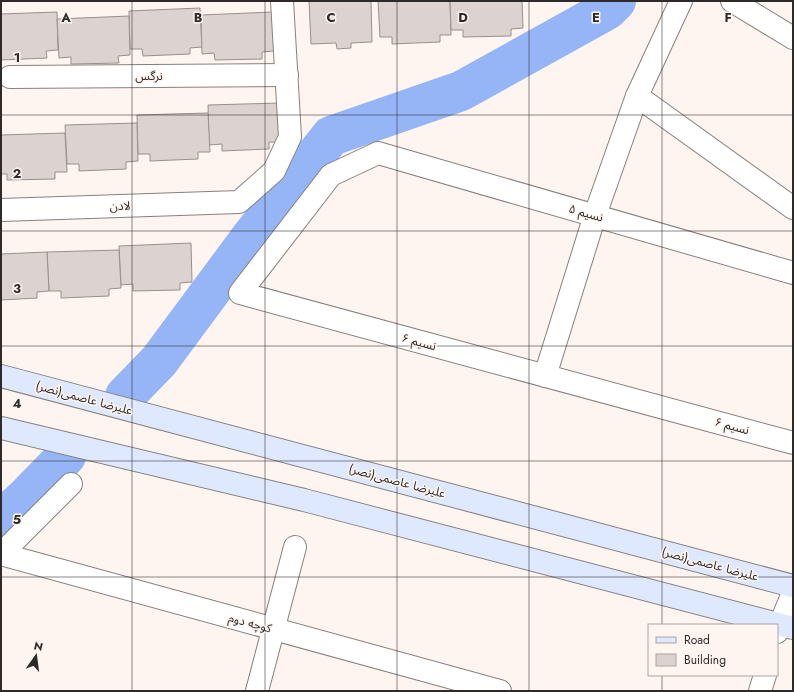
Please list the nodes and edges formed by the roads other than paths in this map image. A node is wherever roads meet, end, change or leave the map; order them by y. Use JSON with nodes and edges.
{"nodes":[{"id":1,"x":282,"y":1,"type":"edge"},
{"id":2,"x":681,"y":1,"type":"edge"},
{"id":3,"x":732,"y":1,"type":"edge"},
{"id":4,"x":793,"y":38,"type":"edge"},
{"id":5,"x":287,"y":75,"type":"junction"},
{"id":6,"x":10,"y":77,"type":"dead end"},
{"id":7,"x":637,"y":96,"type":"junction"},
{"id":8,"x":378,"y":153,"type":"joint"},
{"id":9,"x":793,"y":208,"type":"edge"},
{"id":10,"x":1,"y":210,"type":"edge"},
{"id":11,"x":595,"y":215,"type":"junction"},
{"id":12,"x":793,"y":273,"type":"edge"},
{"id":13,"x":1,"y":376,"type":"edge"},
{"id":14,"x":545,"y":376,"type":"junction"},
{"id":15,"x":1,"y":428,"type":"edge"},
{"id":16,"x":793,"y":443,"type":"edge"},
{"id":17,"x":71,"y":484,"type":"dead end"},
{"id":18,"x":295,"y":547,"type":"dead end"},
{"id":19,"x":1,"y":554,"type":"edge"},
{"id":20,"x":793,"y":586,"type":"edge"},
{"id":21,"x":793,"y":593,"type":"edge"},
{"id":22,"x":768,"y":624,"type":"edge"},
{"id":23,"x":783,"y":628,"type":"edge"},
{"id":24,"x":274,"y":629,"type":"junction"},
{"id":25,"x":765,"y":676,"type":"edge"},
{"id":26,"x":257,"y":691,"type":"edge"},
{"id":27,"x":500,"y":691,"type":"edge"},
{"id":28,"x":760,"y":691,"type":"edge"}],
"edges":[{"from":1,"to":5,"type":"street"},
{"from":2,"to":7,"type":"street"},
{"from":3,"to":4,"type":"street"},
{"from":5,"to":6,"type":"street","name":"نرگس"},
{"from":5,"to":10,"type":"street","name":"لادن"},
{"from":7,"to":9,"type":"street"},
{"from":7,"to":11,"type":"street"},
{"from":8,"to":11,"type":"street","name":"نسیم ۵"},
{"from":8,"to":14,"type":"street","name":"نسیم ۶"},
{"from":11,"to":12,"type":"street","name":"نسیم ۵"},
{"from":11,"to":14,"type":"street"},
{"from":13,"to":20,"type":"street","name":"علیرضا عاصمی(نصر)"},
{"from":14,"to":16,"type":"street","name":"نسیم ۶"},
{"from":15,"to":22,"type":"street"},
{"from":17,"to":19,"type":"street"},
{"from":18,"to":24,"type":"street"},
{"from":19,"to":24,"type":"street","name":"کوچه دوم"},
{"from":21,"to":23,"type":"street"},
{"from":24,"to":26,"type":"street"},
{"from":24,"to":27,"type":"street","name":"کوچه دوم"},
{"from":25,"to":28,"type":"street"}]}
